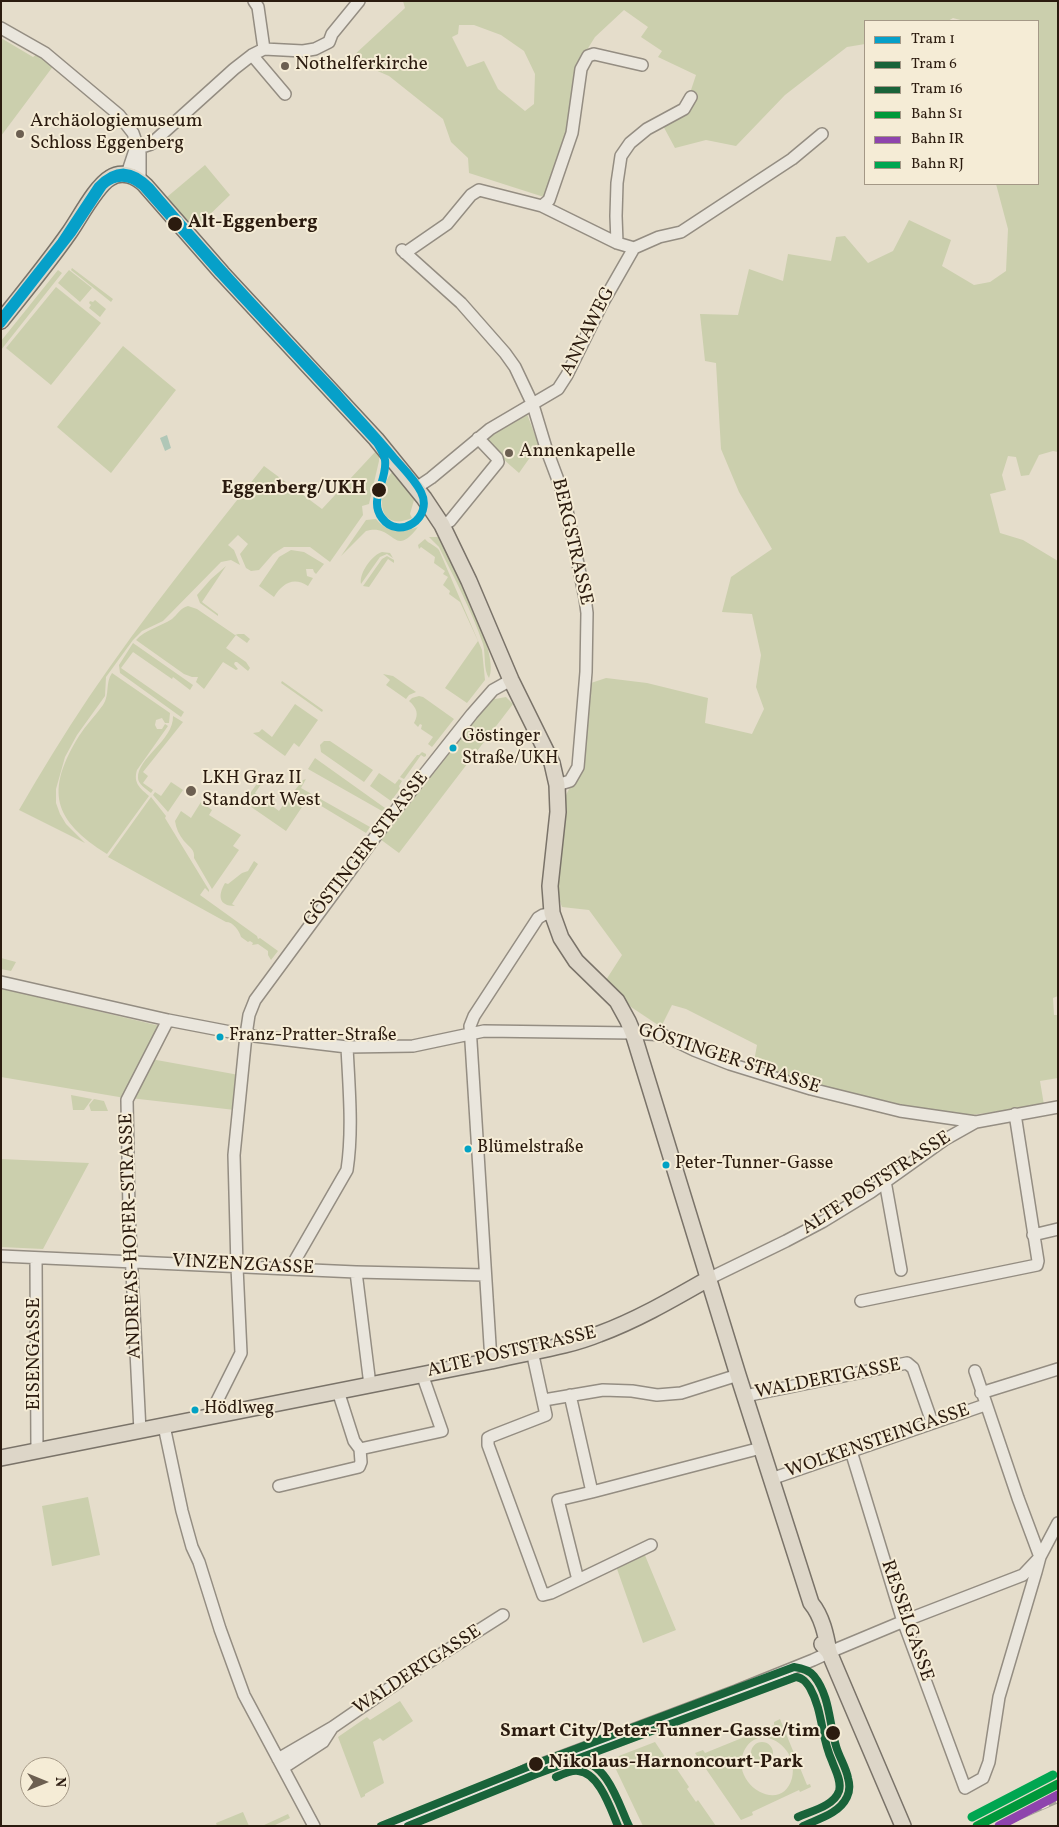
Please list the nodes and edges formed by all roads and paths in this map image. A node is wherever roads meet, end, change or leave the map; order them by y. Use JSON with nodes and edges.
{"nodes":[{"id":1,"x":254,"y":1,"type":"edge"},
{"id":2,"x":359,"y":1,"type":"edge"},
{"id":3,"x":1,"y":28,"type":"edge"},
{"id":4,"x":264,"y":49,"type":"junction"},
{"id":5,"x":252,"y":55,"type":"junction"},
{"id":6,"x":642,"y":66,"type":"dead end"},
{"id":7,"x":284,"y":94,"type":"dead end"},
{"id":8,"x":691,"y":97,"type":"dead end"},
{"id":9,"x":822,"y":134,"type":"dead end"},
{"id":10,"x":137,"y":146,"type":"junction"},
{"id":11,"x":133,"y":177,"type":"junction"},
{"id":12,"x":542,"y":206,"type":"junction"},
{"id":13,"x":617,"y":243,"type":"junction"},
{"id":14,"x":634,"y":248,"type":"junction"},
{"id":15,"x":1,"y":321,"type":"edge"},
{"id":16,"x":533,"y":405,"type":"junction"},
{"id":17,"x":478,"y":438,"type":"junction"},
{"id":18,"x":416,"y":488,"type":"junction"},
{"id":19,"x":442,"y":525,"type":"junction"},
{"id":20,"x":511,"y":680,"type":"junction"},
{"id":21,"x":557,"y":786,"type":"junction"},
{"id":22,"x":552,"y":913,"type":"junction"},
{"id":23,"x":1,"y":982,"type":"edge"},
{"id":24,"x":168,"y":1020,"type":"junction"},
{"id":25,"x":633,"y":1033,"type":"junction"},
{"id":26,"x":469,"y":1034,"type":"junction"},
{"id":27,"x":246,"y":1035,"type":"junction"},
{"id":28,"x":347,"y":1047,"type":"junction"},
{"id":29,"x":1058,"y":1107,"type":"edge"},
{"id":30,"x":1015,"y":1114,"type":"junction"},
{"id":31,"x":976,"y":1122,"type":"junction"},
{"id":32,"x":885,"y":1181,"type":"junction"},
{"id":33,"x":1058,"y":1229,"type":"edge"},
{"id":34,"x":1033,"y":1235,"type":"junction"},
{"id":35,"x":1,"y":1256,"type":"edge"},
{"id":36,"x":36,"y":1258,"type":"junction"},
{"id":37,"x":132,"y":1261,"type":"junction"},
{"id":38,"x":237,"y":1267,"type":"junction"},
{"id":39,"x":290,"y":1269,"type":"junction"},
{"id":40,"x":901,"y":1270,"type":"dead end"},
{"id":41,"x":356,"y":1272,"type":"junction"},
{"id":42,"x":485,"y":1275,"type":"junction"},
{"id":43,"x":708,"y":1279,"type":"junction"},
{"id":44,"x":861,"y":1301,"type":"dead end"},
{"id":45,"x":532,"y":1351,"type":"junction"},
{"id":46,"x":491,"y":1361,"type":"junction"},
{"id":47,"x":1058,"y":1369,"type":"edge"},
{"id":48,"x":975,"y":1370,"type":"dead end"},
{"id":49,"x":422,"y":1374,"type":"junction"},
{"id":50,"x":738,"y":1375,"type":"junction"},
{"id":51,"x":370,"y":1385,"type":"junction"},
{"id":52,"x":338,"y":1391,"type":"junction"},
{"id":53,"x":982,"y":1392,"type":"junction"},
{"id":54,"x":570,"y":1395,"type":"junction"},
{"id":55,"x":745,"y":1396,"type":"junction"},
{"id":56,"x":544,"y":1400,"type":"junction"},
{"id":57,"x":986,"y":1405,"type":"junction"},
{"id":58,"x":209,"y":1417,"type":"junction"},
{"id":59,"x":932,"y":1422,"type":"junction"},
{"id":60,"x":164,"y":1426,"type":"junction"},
{"id":61,"x":140,"y":1431,"type":"junction"},
{"id":62,"x":761,"y":1448,"type":"junction"},
{"id":63,"x":360,"y":1449,"type":"junction"},
{"id":64,"x":37,"y":1451,"type":"junction"},
{"id":65,"x":851,"y":1452,"type":"junction"},
{"id":66,"x":1,"y":1458,"type":"edge"},
{"id":67,"x":771,"y":1479,"type":"junction"},
{"id":68,"x":279,"y":1486,"type":"dead end"},
{"id":69,"x":592,"y":1492,"type":"junction"},
{"id":70,"x":1058,"y":1524,"type":"edge"},
{"id":71,"x":652,"y":1545,"type":"dead end"},
{"id":72,"x":1040,"y":1557,"type":"junction"},
{"id":73,"x":578,"y":1580,"type":"junction"},
{"id":74,"x":504,"y":1615,"type":"dead end"},
{"id":75,"x":904,"y":1621,"type":"junction"},
{"id":76,"x":828,"y":1652,"type":"junction"},
{"id":77,"x":280,"y":1764,"type":"junction"},
{"id":78,"x":314,"y":1826,"type":"edge"},
{"id":79,"x":393,"y":1826,"type":"edge"},
{"id":80,"x":902,"y":1826,"type":"edge"}],
"edges":[{"from":1,"to":4,"type":"street"},
{"from":2,"to":4,"type":"street"},
{"from":3,"to":10,"type":"street"},
{"from":4,"to":5,"type":"street"},
{"from":5,"to":7,"type":"street"},
{"from":5,"to":10,"type":"street"},
{"from":6,"to":12,"type":"street"},
{"from":8,"to":13,"type":"street"},
{"from":9,"to":14,"type":"street"},
{"from":10,"to":11,"type":"street"},
{"from":11,"to":15,"type":"main road"},
{"from":11,"to":18,"type":"main road","name":"GÖSTINGER STRASSE"},
{"from":12,"to":13,"type":"street"},
{"from":12,"to":16,"type":"street","name":"BERGSTRASSE"},
{"from":13,"to":14,"type":"street"},
{"from":14,"to":16,"type":"street","name":"ANNAWEG"},
{"from":16,"to":17,"type":"street","name":"ANNAWEG"},
{"from":16,"to":21,"type":"street","name":"BERGSTRASSE"},
{"from":17,"to":18,"type":"street","name":"ANNAWEG"},
{"from":17,"to":19,"type":"street"},
{"from":18,"to":19,"type":"main road","name":"GÖSTINGER STRASSE"},
{"from":19,"to":20,"type":"main road","name":"GÖSTINGER STRASSE"},
{"from":20,"to":21,"type":"main road","name":"GÖSTINGER STRASSE"},
{"from":20,"to":27,"type":"street","name":"GÖSTINGER STRASSE"},
{"from":21,"to":22,"type":"main road","name":"GÖSTINGER STRASSE"},
{"from":22,"to":25,"type":"main road","name":"GÖSTINGER STRASSE"},
{"from":22,"to":26,"type":"street"},
{"from":23,"to":24,"type":"street"},
{"from":24,"to":27,"type":"street"},
{"from":24,"to":37,"type":"street","name":"ANDREAS-HOFER-STRASSE"},
{"from":25,"to":26,"type":"street"},
{"from":25,"to":31,"type":"street","name":"GÖSTINGER STRASSE"},
{"from":25,"to":43,"type":"main road"},
{"from":26,"to":28,"type":"street"},
{"from":26,"to":42,"type":"street"},
{"from":27,"to":28,"type":"street"},
{"from":27,"to":38,"type":"street"},
{"from":28,"to":39,"type":"street"},
{"from":29,"to":30,"type":"street","name":"GÖSTINGER STRASSE"},
{"from":30,"to":31,"type":"street","name":"GÖSTINGER STRASSE"},
{"from":30,"to":34,"type":"street"},
{"from":31,"to":32,"type":"street","name":"ALTE POSTSTRASSE"},
{"from":32,"to":40,"type":"street"},
{"from":32,"to":43,"type":"street","name":"ALTE POSTSTRASSE"},
{"from":33,"to":34,"type":"street"},
{"from":34,"to":44,"type":"street"},
{"from":35,"to":36,"type":"street","name":"VINZENZGASSE"},
{"from":36,"to":37,"type":"street","name":"VINZENZGASSE"},
{"from":36,"to":64,"type":"street","name":"EISENGASSE"},
{"from":37,"to":38,"type":"street","name":"VINZENZGASSE"},
{"from":37,"to":61,"type":"street","name":"ANDREAS-HOFER-STRASSE"},
{"from":38,"to":39,"type":"street","name":"VINZENZGASSE"},
{"from":38,"to":58,"type":"street"},
{"from":39,"to":41,"type":"street","name":"VINZENZGASSE"},
{"from":41,"to":42,"type":"street","name":"VINZENZGASSE"},
{"from":41,"to":51,"type":"street"},
{"from":42,"to":46,"type":"street"},
{"from":43,"to":45,"type":"main road","name":"ALTE POSTSTRASSE"},
{"from":43,"to":50,"type":"main road"},
{"from":45,"to":46,"type":"main road","name":"ALTE POSTSTRASSE"},
{"from":45,"to":56,"type":"street"},
{"from":46,"to":49,"type":"main road","name":"ALTE POSTSTRASSE"},
{"from":47,"to":53,"type":"street","name":"WOLKENSTEINGASSE"},
{"from":48,"to":53,"type":"street","name":"WOLKENSTEINGASSE"},
{"from":49,"to":51,"type":"main road","name":"ALTE POSTSTRASSE"},
{"from":49,"to":63,"type":"street"},
{"from":50,"to":54,"type":"street","name":"WALDERTGASSE"},
{"from":50,"to":55,"type":"main road"},
{"from":51,"to":52,"type":"main road","name":"ALTE POSTSTRASSE"},
{"from":52,"to":58,"type":"main road","name":"ALTE POSTSTRASSE"},
{"from":52,"to":63,"type":"street"},
{"from":53,"to":57,"type":"street","name":"WOLKENSTEINGASSE"},
{"from":54,"to":56,"type":"street","name":"WALDERTGASSE"},
{"from":54,"to":69,"type":"street"},
{"from":55,"to":59,"type":"street","name":"WALDERTGASSE"},
{"from":55,"to":62,"type":"main road"},
{"from":56,"to":73,"type":"street"},
{"from":57,"to":59,"type":"street","name":"WOLKENSTEINGASSE"},
{"from":57,"to":72,"type":"street","name":"WOLKENSTEINGASSE"},
{"from":58,"to":60,"type":"main road","name":"ALTE POSTSTRASSE"},
{"from":59,"to":65,"type":"street","name":"WOLKENSTEINGASSE"},
{"from":60,"to":61,"type":"main road","name":"ALTE POSTSTRASSE"},
{"from":60,"to":77,"type":"street"},
{"from":61,"to":64,"type":"main road","name":"ALTE POSTSTRASSE"},
{"from":62,"to":67,"type":"main road"},
{"from":62,"to":69,"type":"street","name":"WOLKENSTEINGASSE"},
{"from":63,"to":68,"type":"street"},
{"from":64,"to":66,"type":"main road","name":"ALTE POSTSTRASSE"},
{"from":65,"to":67,"type":"street","name":"WOLKENSTEINGASSE"},
{"from":65,"to":75,"type":"street","name":"RESSELGASSE"},
{"from":67,"to":76,"type":"main road"},
{"from":69,"to":73,"type":"street","name":"WOLKENSTEINGASSE"},
{"from":70,"to":72,"type":"street"},
{"from":71,"to":73,"type":"street"},
{"from":72,"to":75,"type":"street"},
{"from":72,"to":75,"type":"street","name":"RESSELGASSE"},
{"from":74,"to":77,"type":"street","name":"WALDERTGASSE"},
{"from":75,"to":76,"type":"street"},
{"from":76,"to":79,"type":"street"},
{"from":76,"to":80,"type":"main road"},
{"from":77,"to":78,"type":"street"}]}
